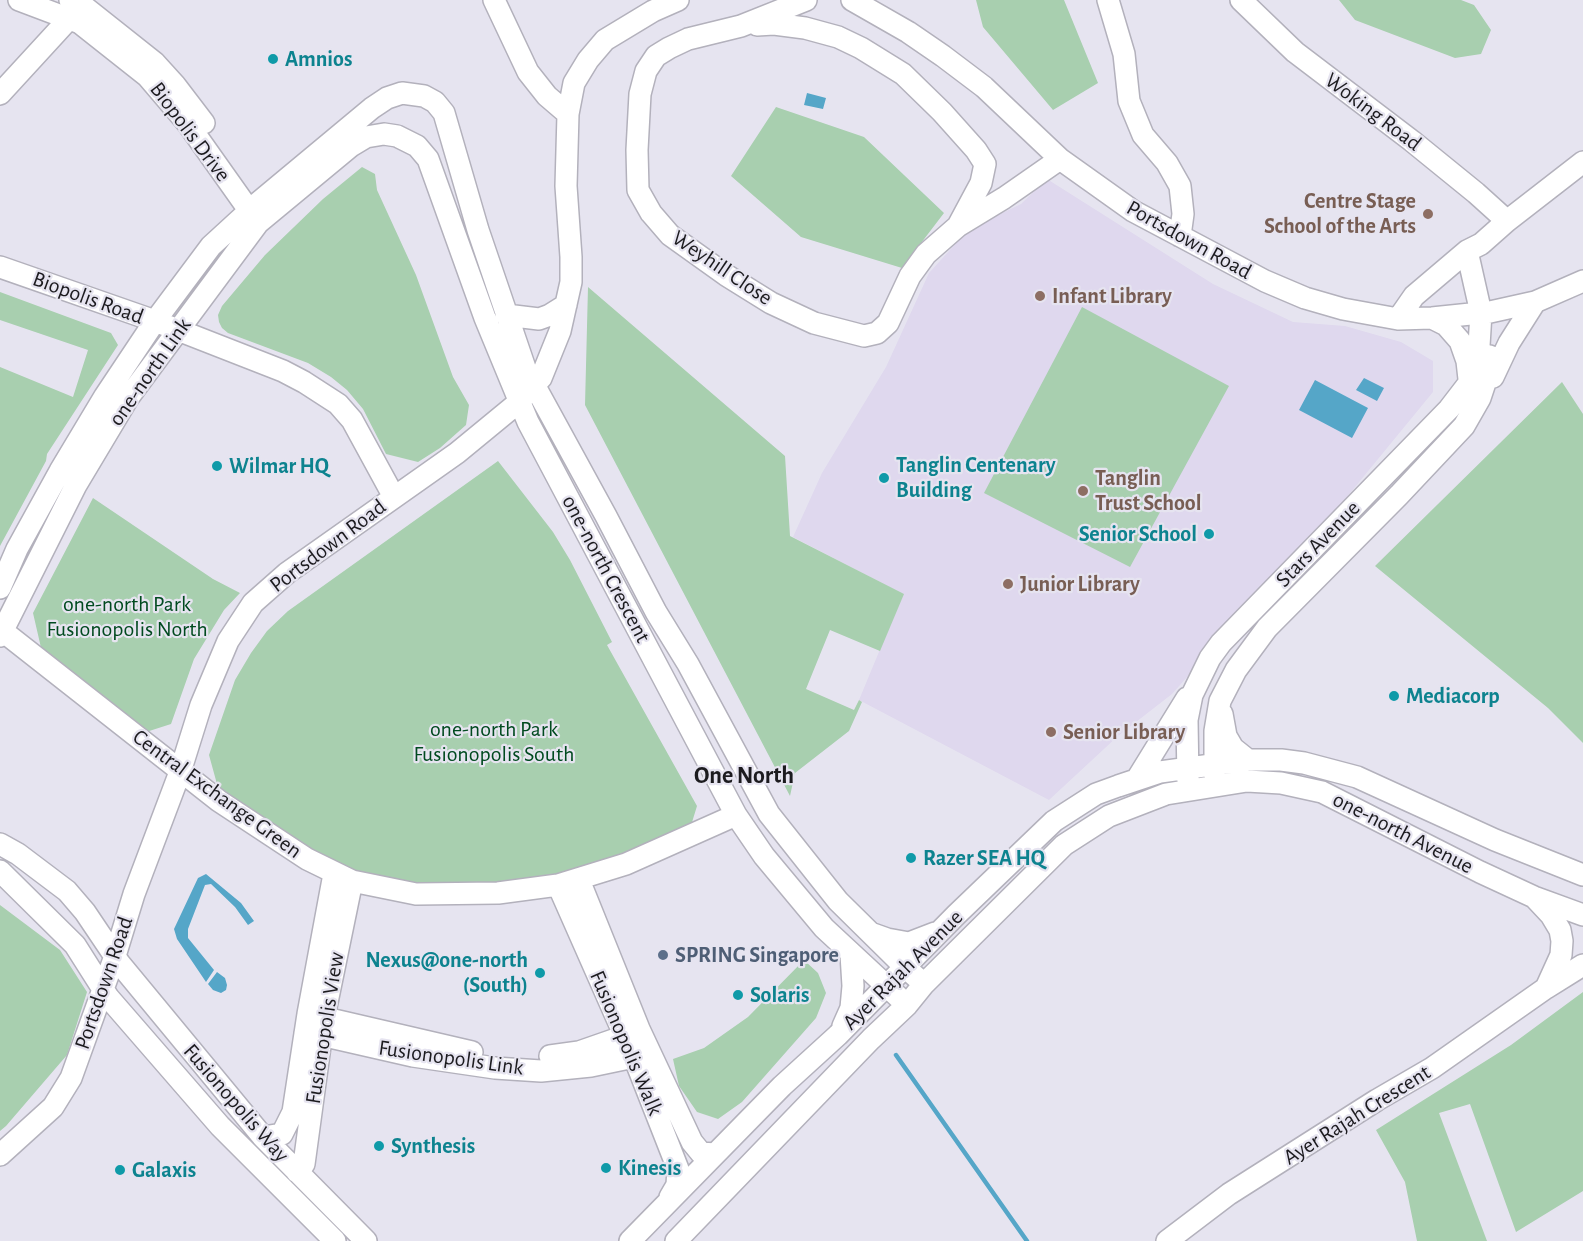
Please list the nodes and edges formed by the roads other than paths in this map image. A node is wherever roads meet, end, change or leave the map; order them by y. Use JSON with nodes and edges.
{"nodes":[{"id":1,"x":19,"y":0,"type":"edge"},
{"id":2,"x":494,"y":0,"type":"edge"},
{"id":3,"x":678,"y":0,"type":"edge"},
{"id":4,"x":806,"y":0,"type":"edge"},
{"id":5,"x":852,"y":0,"type":"edge"},
{"id":6,"x":1108,"y":0,"type":"edge"},
{"id":7,"x":1241,"y":0,"type":"edge"},
{"id":8,"x":77,"y":6,"type":"edge"},
{"id":9,"x":741,"y":26,"type":"junction"},
{"id":10,"x":0,"y":94,"type":"edge"},
{"id":11,"x":568,"y":114,"type":"junction"},
{"id":12,"x":345,"y":140,"type":"junction"},
{"id":13,"x":1060,"y":159,"type":"junction"},
{"id":14,"x":1583,"y":162,"type":"edge"},
{"id":15,"x":259,"y":212,"type":"junction"},
{"id":16,"x":1507,"y":221,"type":"junction"},
{"id":17,"x":958,"y":226,"type":"junction"},
{"id":18,"x":1180,"y":236,"type":"junction"},
{"id":19,"x":1474,"y":247,"type":"junction"},
{"id":20,"x":0,"y":267,"type":"edge"},
{"id":21,"x":1583,"y":281,"type":"edge"},
{"id":22,"x":1535,"y":302,"type":"junction"},
{"id":23,"x":566,"y":305,"type":"junction"},
{"id":24,"x":1485,"y":312,"type":"junction"},
{"id":25,"x":506,"y":315,"type":"junction"},
{"id":26,"x":1432,"y":318,"type":"junction"},
{"id":27,"x":1398,"y":319,"type":"junction"},
{"id":28,"x":155,"y":321,"type":"junction"},
{"id":29,"x":178,"y":330,"type":"junction"},
{"id":30,"x":535,"y":386,"type":"junction"},
{"id":31,"x":1474,"y":390,"type":"junction"},
{"id":32,"x":519,"y":402,"type":"junction"},
{"id":33,"x":394,"y":497,"type":"junction"},
{"id":34,"x":0,"y":588,"type":"edge"},
{"id":35,"x":1,"y":632,"type":"edge"},
{"id":36,"x":1200,"y":676,"type":"junction"},
{"id":37,"x":1220,"y":701,"type":"junction"},
{"id":38,"x":1248,"y":760,"type":"junction"},
{"id":39,"x":1214,"y":764,"type":"junction"},
{"id":40,"x":1188,"y":769,"type":"junction"},
{"id":41,"x":180,"y":772,"type":"junction"},
{"id":42,"x":1137,"y":779,"type":"junction"},
{"id":43,"x":1216,"y":785,"type":"junction"},
{"id":44,"x":1188,"y":790,"type":"junction"},
{"id":45,"x":736,"y":816,"type":"junction"},
{"id":46,"x":0,"y":844,"type":"edge"},
{"id":47,"x":0,"y":871,"type":"edge"},
{"id":48,"x":1583,"y":875,"type":"edge"},
{"id":49,"x":343,"y":877,"type":"junction"},
{"id":50,"x":579,"y":880,"type":"junction"},
{"id":51,"x":558,"y":885,"type":"junction"},
{"id":52,"x":1534,"y":897,"type":"junction"},
{"id":53,"x":1583,"y":915,"type":"edge"},
{"id":54,"x":864,"y":927,"type":"junction"},
{"id":55,"x":944,"y":929,"type":"junction"},
{"id":56,"x":851,"y":954,"type":"junction"},
{"id":57,"x":115,"y":956,"type":"junction"},
{"id":58,"x":1583,"y":965,"type":"edge"},
{"id":59,"x":906,"y":968,"type":"junction"},
{"id":60,"x":924,"y":984,"type":"junction"},
{"id":61,"x":887,"y":986,"type":"junction"},
{"id":62,"x":1546,"y":988,"type":"junction"},
{"id":63,"x":103,"y":990,"type":"junction"},
{"id":64,"x":907,"y":1005,"type":"junction"},
{"id":65,"x":315,"y":1025,"type":"junction"},
{"id":66,"x":838,"y":1035,"type":"junction"},
{"id":67,"x":625,"y":1036,"type":"junction"},
{"id":68,"x":634,"y":1057,"type":"junction"},
{"id":69,"x":263,"y":1137,"type":"junction"},
{"id":70,"x":715,"y":1154,"type":"junction"},
{"id":71,"x":0,"y":1155,"type":"edge"},
{"id":72,"x":297,"y":1172,"type":"junction"},
{"id":73,"x":668,"y":1202,"type":"junction"},
{"id":74,"x":335,"y":1241,"type":"edge"},
{"id":75,"x":366,"y":1241,"type":"edge"},
{"id":76,"x":630,"y":1241,"type":"edge"},
{"id":77,"x":676,"y":1241,"type":"edge"},
{"id":78,"x":1167,"y":1241,"type":"edge"}],
"edges":[{"from":1,"to":8,"type":"street","name":"Biopolis Drive"},
{"from":2,"to":11,"type":"street"},
{"from":3,"to":11,"type":"street","name":"Portsdown Road"},
{"from":4,"to":9,"type":"street","name":"Weyhill Close"},
{"from":5,"to":13,"type":"street","name":"Portsdown Road"},
{"from":6,"to":18,"type":"street"},
{"from":7,"to":16,"type":"street","name":"Woking Road"},
{"from":8,"to":10,"type":"street"},
{"from":8,"to":15,"type":"street","name":"Biopolis Drive"},
{"from":9,"to":17,"type":"street","name":"Weyhill Close"},
{"from":9,"to":17,"type":"street","name":"Weyhill Close"},
{"from":11,"to":23,"type":"street","name":"Portsdown Road"},
{"from":12,"to":15,"type":"street","name":"one-north Link"},
{"from":12,"to":25,"type":"street","name":"one-north Crescent"},
{"from":12,"to":32,"type":"street","name":"one-north Crescent"},
{"from":13,"to":17,"type":"street","name":"Weyhill Close"},
{"from":13,"to":18,"type":"street","name":"Portsdown Road"},
{"from":14,"to":16,"type":"street"},
{"from":15,"to":28,"type":"street","name":"one-north Link"},
{"from":15,"to":29,"type":"street","name":"one-north Link"},
{"from":16,"to":19,"type":"street"},
{"from":18,"to":27,"type":"street","name":"Portsdown Road"},
{"from":19,"to":24,"type":"street","name":"Stars Avenue"},
{"from":19,"to":27,"type":"street"},
{"from":20,"to":28,"type":"street","name":"Biopolis Road"},
{"from":21,"to":22,"type":"street","name":"Portsdown Road"},
{"from":22,"to":24,"type":"street","name":"Portsdown Road"},
{"from":22,"to":31,"type":"street"},
{"from":23,"to":25,"type":"street"},
{"from":23,"to":30,"type":"street","name":"Portsdown Road"},
{"from":24,"to":26,"type":"street","name":"Portsdown Road"},
{"from":24,"to":31,"type":"street","name":"Stars Avenue"},
{"from":25,"to":30,"type":"street","name":"one-north Crescent"},
{"from":26,"to":27,"type":"street","name":"Portsdown Road"},
{"from":26,"to":31,"type":"street"},
{"from":28,"to":29,"type":"street","name":"Biopolis Road"},
{"from":28,"to":34,"type":"street","name":"one-north Link"},
{"from":29,"to":33,"type":"street","name":"Biopolis Road"},
{"from":29,"to":35,"type":"street","name":"one-north Link"},
{"from":30,"to":32,"type":"street","name":"Portsdown Road"},
{"from":30,"to":54,"type":"street","name":"one-north Crescent"},
{"from":31,"to":36,"type":"street","name":"Stars Avenue"},
{"from":31,"to":37,"type":"street","name":"Stars Avenue"},
{"from":32,"to":33,"type":"street","name":"Portsdown Road"},
{"from":32,"to":45,"type":"street","name":"one-north Crescent"},
{"from":33,"to":41,"type":"street","name":"Portsdown Road"},
{"from":35,"to":41,"type":"street","name":"Central Exchange Green"},
{"from":36,"to":40,"type":"street","name":"Stars Avenue"},
{"from":36,"to":42,"type":"street"},
{"from":37,"to":38,"type":"street"},
{"from":37,"to":39,"type":"street","name":"Stars Avenue"},
{"from":38,"to":39,"type":"street","name":"one-north Avenue"},
{"from":38,"to":48,"type":"street","name":"one-north Avenue"},
{"from":39,"to":40,"type":"street","name":"Ayer Rajah Avenue"},
{"from":39,"to":43,"type":"street","name":"Stars Avenue"},
{"from":40,"to":42,"type":"street","name":"Ayer Rajah Avenue"},
{"from":40,"to":44,"type":"street","name":"Stars Avenue"},
{"from":41,"to":49,"type":"street","name":"Central Exchange Green"},
{"from":41,"to":57,"type":"street","name":"Portsdown Road"},
{"from":42,"to":55,"type":"street","name":"Ayer Rajah Avenue"},
{"from":43,"to":44,"type":"street","name":"Ayer Rajah Avenue"},
{"from":43,"to":52,"type":"street","name":"one-north Avenue"},
{"from":44,"to":60,"type":"street","name":"Ayer Rajah Avenue"},
{"from":45,"to":50,"type":"street","name":"Central Exchange Green"},
{"from":45,"to":56,"type":"street","name":"one-north Crescent"},
{"from":46,"to":57,"type":"street","name":"Fusionopolis Way"},
{"from":47,"to":63,"type":"street","name":"Fusionopolis Way"},
{"from":49,"to":51,"type":"street","name":"Central Exchange Green"},
{"from":49,"to":65,"type":"street","name":"Fusionopolis View"},
{"from":50,"to":51,"type":"street","name":"Central Exchange Green"},
{"from":50,"to":70,"type":"street","name":"Fusionopolis Walk"},
{"from":51,"to":67,"type":"street","name":"Fusionopolis Walk"},
{"from":52,"to":53,"type":"street","name":"one-north Avenue"},
{"from":52,"to":62,"type":"street"},
{"from":54,"to":55,"type":"street"},
{"from":54,"to":59,"type":"street"},
{"from":55,"to":59,"type":"street","name":"Ayer Rajah Avenue"},
{"from":56,"to":61,"type":"street","name":"one-north Crescent"},
{"from":56,"to":66,"type":"street"},
{"from":57,"to":63,"type":"street","name":"Portsdown Road"},
{"from":57,"to":69,"type":"street","name":"Fusionopolis Way"},
{"from":58,"to":62,"type":"street","name":"Ayer Rajah Crescent"},
{"from":59,"to":60,"type":"street"},
{"from":59,"to":61,"type":"street","name":"Ayer Rajah Avenue"},
{"from":60,"to":64,"type":"street","name":"Ayer Rajah Avenue"},
{"from":61,"to":64,"type":"street","name":"one-north Crescent"},
{"from":61,"to":66,"type":"street","name":"Ayer Rajah Avenue"},
{"from":62,"to":78,"type":"street","name":"Ayer Rajah Crescent"},
{"from":63,"to":71,"type":"street","name":"Portsdown Road"},
{"from":63,"to":74,"type":"street","name":"Fusionopolis Way"},
{"from":64,"to":77,"type":"street","name":"Ayer Rajah Avenue"},
{"from":65,"to":67,"type":"street","name":"Fusionopolis Link"},
{"from":65,"to":68,"type":"street","name":"Fusionopolis Link"},
{"from":65,"to":69,"type":"street","name":"Fusionopolis View"},
{"from":65,"to":72,"type":"street","name":"Fusionopolis View"},
{"from":66,"to":70,"type":"street","name":"Ayer Rajah Avenue"},
{"from":67,"to":68,"type":"street","name":"Fusionopolis Walk"},
{"from":68,"to":73,"type":"street","name":"Fusionopolis Walk"},
{"from":69,"to":72,"type":"street","name":"Fusionopolis Way"},
{"from":70,"to":73,"type":"street","name":"Ayer Rajah Avenue"},
{"from":72,"to":75,"type":"street","name":"Fusionopolis Way"},
{"from":73,"to":76,"type":"street","name":"Ayer Rajah Avenue"}]}
